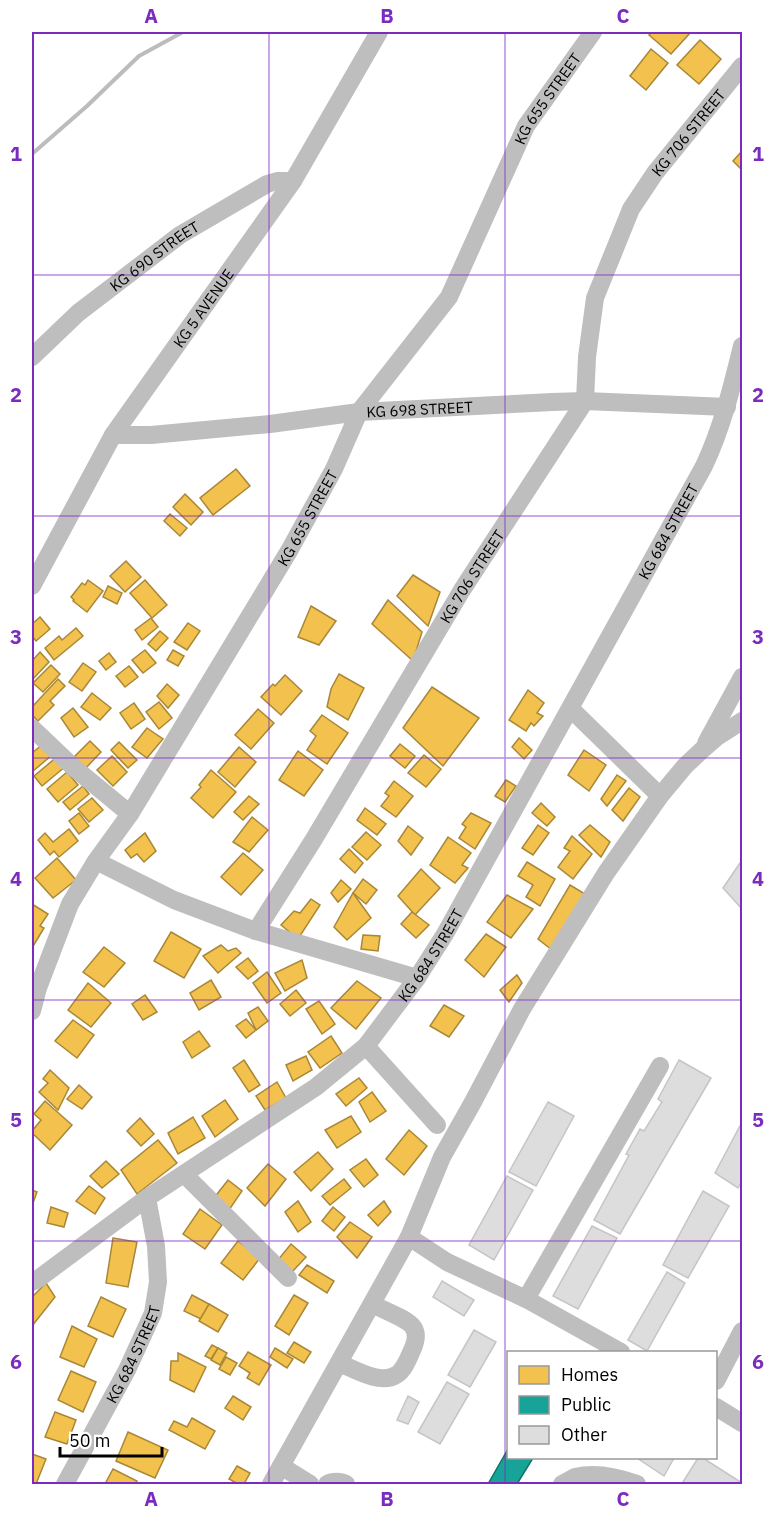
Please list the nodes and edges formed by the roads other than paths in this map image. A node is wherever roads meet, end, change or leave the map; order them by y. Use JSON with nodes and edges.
{"nodes":[{"id":1,"x":379,"y":32,"type":"edge"},
{"id":2,"x":593,"y":32,"type":"edge"},
{"id":3,"x":742,"y":66,"type":"edge"},
{"id":4,"x":293,"y":181,"type":"junction"},
{"id":5,"x":742,"y":346,"type":"edge"},
{"id":6,"x":32,"y":357,"type":"edge"},
{"id":7,"x":585,"y":401,"type":"junction"},
{"id":8,"x":727,"y":407,"type":"junction"},
{"id":9,"x":359,"y":412,"type":"junction"},
{"id":10,"x":113,"y":435,"type":"junction"},
{"id":11,"x":32,"y":586,"type":"edge"},
{"id":12,"x":742,"y":677,"type":"edge"},
{"id":13,"x":571,"y":709,"type":"junction"},
{"id":14,"x":742,"y":721,"type":"edge"},
{"id":15,"x":32,"y":728,"type":"edge"},
{"id":16,"x":702,"y":750,"type":"junction"},
{"id":17,"x":660,"y":796,"type":"junction"},
{"id":18,"x":130,"y":814,"type":"junction"},
{"id":19,"x":96,"y":861,"type":"junction"},
{"id":20,"x":256,"y":931,"type":"junction"},
{"id":21,"x":417,"y":978,"type":"junction"},
{"id":22,"x":32,"y":1011,"type":"edge"},
{"id":23,"x":366,"y":1046,"type":"junction"},
{"id":24,"x":660,"y":1066,"type":"dead end"},
{"id":25,"x":437,"y":1125,"type":"dead end"},
{"id":26,"x":184,"y":1174,"type":"junction"},
{"id":27,"x":147,"y":1198,"type":"junction"},
{"id":28,"x":409,"y":1237,"type":"junction"},
{"id":29,"x":288,"y":1278,"type":"dead end"},
{"id":30,"x":32,"y":1282,"type":"edge"},
{"id":31,"x":526,"y":1299,"type":"junction"},
{"id":32,"x":372,"y":1304,"type":"junction"},
{"id":33,"x":742,"y":1331,"type":"edge"},
{"id":34,"x":617,"y":1351,"type":"edge"},
{"id":35,"x":339,"y":1363,"type":"junction"},
{"id":36,"x":717,"y":1379,"type":"edge"},
{"id":37,"x":717,"y":1408,"type":"edge"},
{"id":38,"x":742,"y":1423,"type":"edge"},
{"id":39,"x":281,"y":1466,"type":"junction"},
{"id":40,"x":65,"y":1485,"type":"edge"},
{"id":41,"x":271,"y":1485,"type":"edge"},
{"id":42,"x":310,"y":1485,"type":"edge"},
{"id":43,"x":327,"y":1485,"type":"edge"},
{"id":44,"x":346,"y":1485,"type":"edge"},
{"id":45,"x":562,"y":1485,"type":"edge"},
{"id":46,"x":637,"y":1485,"type":"edge"}],
"edges":[{"from":1,"to":4,"type":"street","name":"KG 5 AVENUE"},
{"from":2,"to":9,"type":"street","name":"KG 655 STREET"},
{"from":3,"to":7,"type":"street","name":"KG 706 STREET"},
{"from":4,"to":6,"type":"street","name":"KG 690 STREET"},
{"from":4,"to":10,"type":"street","name":"KG 5 AVENUE"},
{"from":5,"to":8,"type":"street","name":"KG 684 STREET"},
{"from":7,"to":8,"type":"street","name":"KG 698 STREET"},
{"from":7,"to":9,"type":"street","name":"KG 698 STREET"},
{"from":7,"to":20,"type":"street","name":"KG 706 STREET"},
{"from":8,"to":13,"type":"street","name":"KG 684 STREET"},
{"from":9,"to":10,"type":"street","name":"KG 698 STREET"},
{"from":9,"to":18,"type":"street","name":"KG 655 STREET"},
{"from":10,"to":11,"type":"street","name":"KG 5 AVENUE"},
{"from":12,"to":16,"type":"street"},
{"from":13,"to":17,"type":"street"},
{"from":13,"to":21,"type":"street","name":"KG 684 STREET"},
{"from":14,"to":16,"type":"street"},
{"from":15,"to":18,"type":"street"},
{"from":16,"to":17,"type":"street"},
{"from":17,"to":28,"type":"street"},
{"from":18,"to":19,"type":"street","name":"KG 655 STREET"},
{"from":19,"to":20,"type":"street"},
{"from":19,"to":22,"type":"street","name":"KG 655 STREET"},
{"from":20,"to":21,"type":"street"},
{"from":21,"to":23,"type":"street","name":"KG 684 STREET"},
{"from":23,"to":25,"type":"street"},
{"from":23,"to":26,"type":"street","name":"KG 684 STREET"},
{"from":24,"to":31,"type":"street"},
{"from":26,"to":27,"type":"street","name":"KG 684 STREET"},
{"from":26,"to":29,"type":"street"},
{"from":27,"to":30,"type":"street"},
{"from":27,"to":40,"type":"street","name":"KG 684 STREET"},
{"from":28,"to":31,"type":"street"},
{"from":28,"to":32,"type":"street"},
{"from":31,"to":34,"type":"street"},
{"from":32,"to":35,"type":"street"},
{"from":32,"to":35,"type":"street"},
{"from":33,"to":36,"type":"street"},
{"from":35,"to":39,"type":"street"},
{"from":37,"to":38,"type":"street"},
{"from":39,"to":41,"type":"street"},
{"from":39,"to":42,"type":"street"},
{"from":43,"to":44,"type":"street"},
{"from":45,"to":46,"type":"street"}]}
